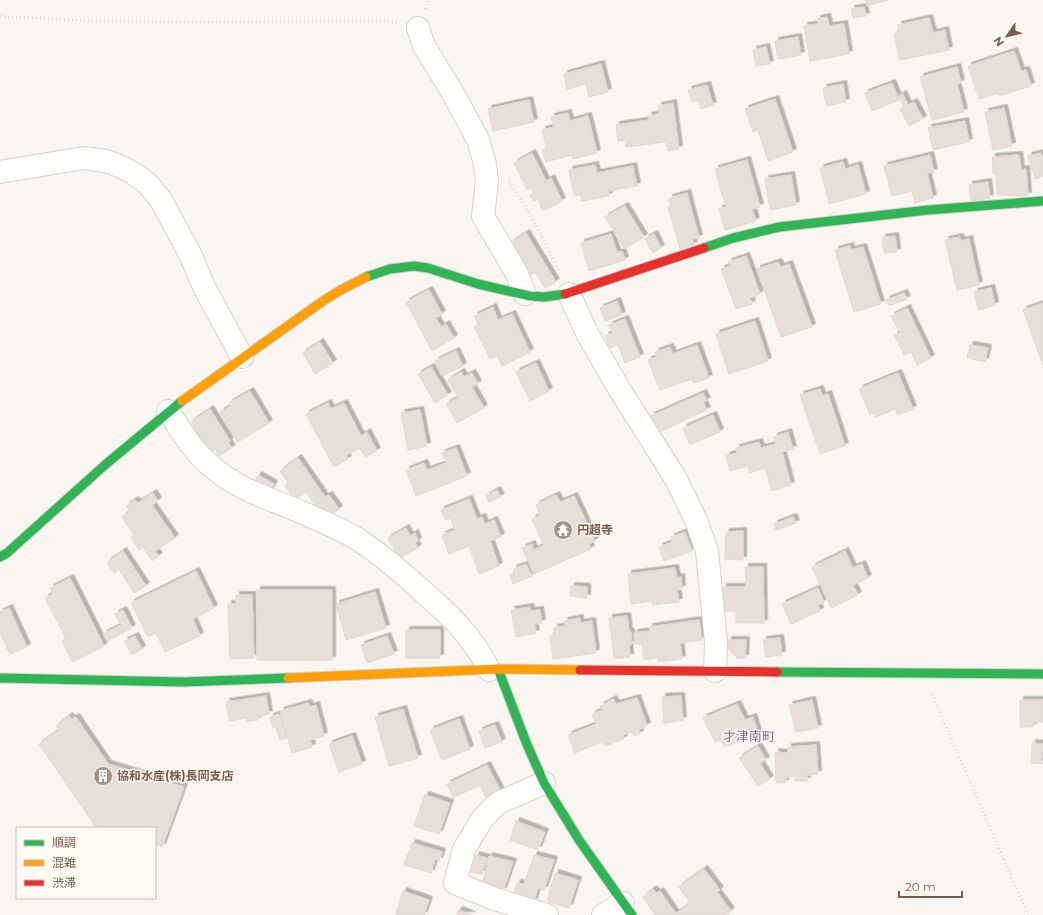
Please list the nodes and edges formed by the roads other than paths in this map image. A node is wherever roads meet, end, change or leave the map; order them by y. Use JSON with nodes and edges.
{"nodes":[{"id":1,"x":418,"y":28,"type":"road end"},
{"id":2,"x":0,"y":172,"type":"edge"},
{"id":3,"x":1043,"y":201,"type":"edge"},
{"id":4,"x":525,"y":294,"type":"junction"},
{"id":5,"x":570,"y":294,"type":"junction"},
{"id":6,"x":242,"y":357,"type":"junction"},
{"id":7,"x":168,"y":412,"type":"junction"},
{"id":8,"x":0,"y":557,"type":"edge"},
{"id":9,"x":494,"y":670,"type":"junction"},
{"id":10,"x":715,"y":672,"type":"junction"},
{"id":11,"x":1043,"y":674,"type":"edge"},
{"id":12,"x":0,"y":678,"type":"edge"},
{"id":13,"x":544,"y":783,"type":"junction"},
{"id":14,"x":627,"y":909,"type":"edge"},
{"id":15,"x":547,"y":915,"type":"edge"},
{"id":16,"x":603,"y":915,"type":"edge"}],
"edges":[{"from":1,"to":4,"type":"street"},
{"from":2,"to":6,"type":"street"},
{"from":3,"to":5,"type":"street"},
{"from":4,"to":5,"type":"street"},
{"from":4,"to":6,"type":"street"},
{"from":5,"to":10,"type":"street"},
{"from":6,"to":7,"type":"street"},
{"from":7,"to":8,"type":"street"},
{"from":7,"to":9,"type":"street"},
{"from":9,"to":10,"type":"street"},
{"from":9,"to":12,"type":"street"},
{"from":9,"to":13,"type":"street"},
{"from":10,"to":11,"type":"street"},
{"from":13,"to":14,"type":"street"},
{"from":13,"to":15,"type":"street"},
{"from":14,"to":16,"type":"street"}]}
